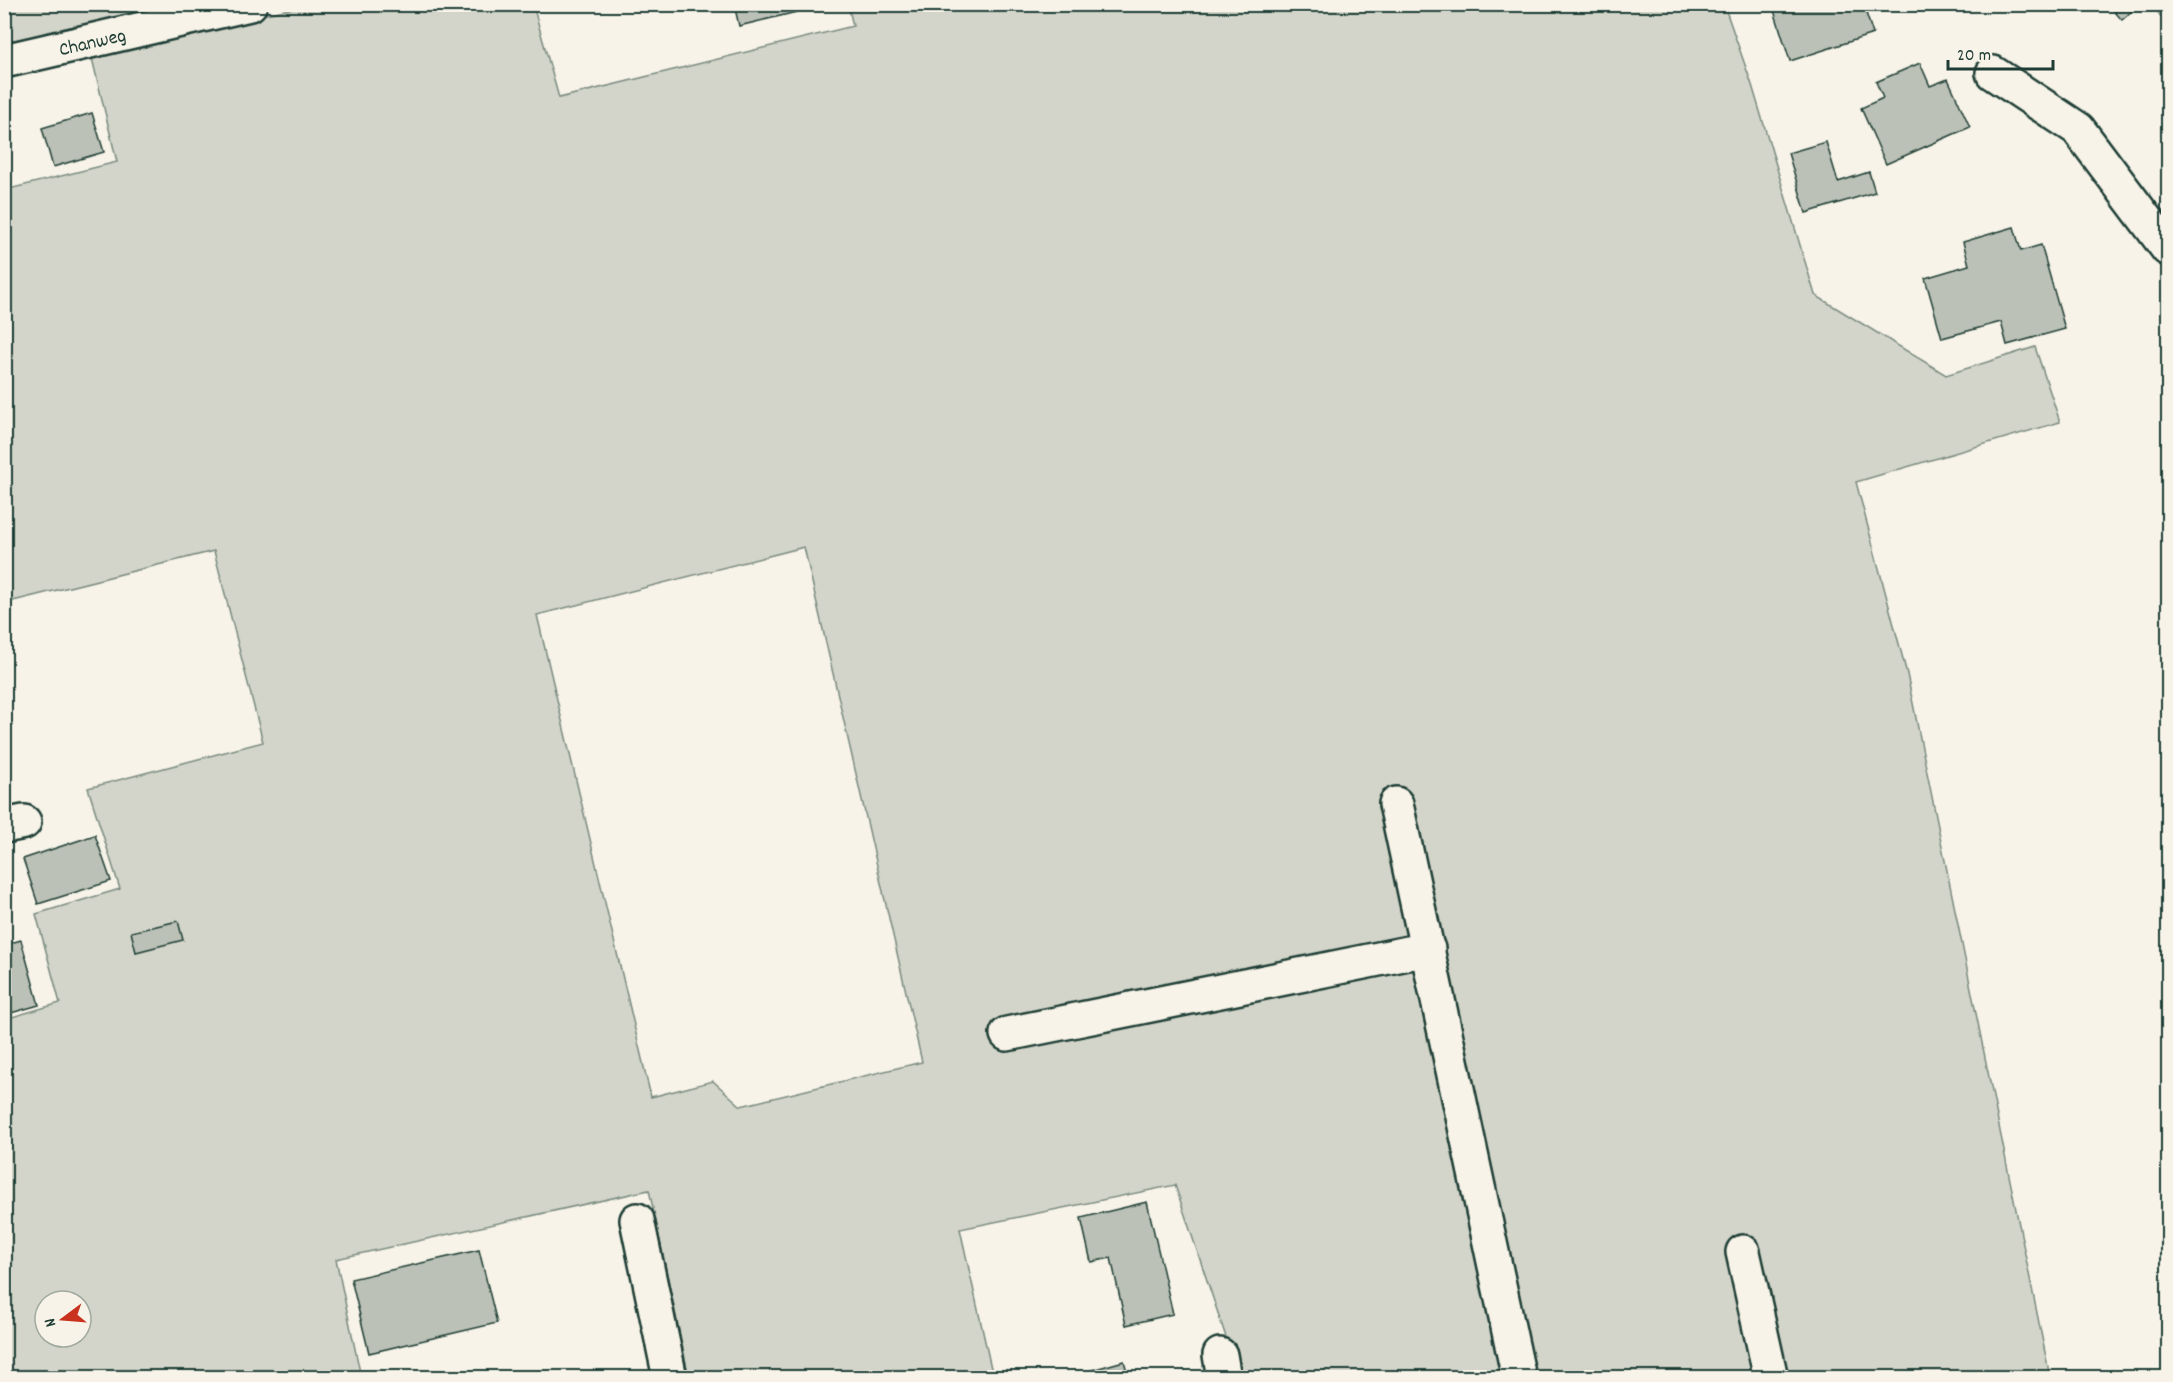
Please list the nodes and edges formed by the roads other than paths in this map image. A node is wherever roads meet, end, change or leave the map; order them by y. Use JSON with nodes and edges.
{"nodes":[{"id":1,"x":250,"y":4,"type":"edge"},
{"id":2,"x":4,"y":61,"type":"edge"},
{"id":3,"x":1993,"y":73,"type":"dead end"},
{"id":4,"x":2169,"y":249,"type":"edge"},
{"id":5,"x":1396,"y":804,"type":"dead end"},
{"id":6,"x":1428,"y":949,"type":"junction"},
{"id":7,"x":1007,"y":1034,"type":"dead end"},
{"id":8,"x":637,"y":1220,"type":"dead end"},
{"id":9,"x":1743,"y":1252,"type":"dead end"},
{"id":10,"x":670,"y":1377,"type":"edge"},
{"id":11,"x":1520,"y":1377,"type":"edge"},
{"id":12,"x":1771,"y":1377,"type":"edge"}],
"edges":[{"from":1,"to":2,"type":"street","name":"Chanweg"},
{"from":3,"to":4,"type":"street"},
{"from":5,"to":6,"type":"street"},
{"from":6,"to":7,"type":"street"},
{"from":6,"to":11,"type":"street"},
{"from":8,"to":10,"type":"street"},
{"from":9,"to":12,"type":"street"}]}
